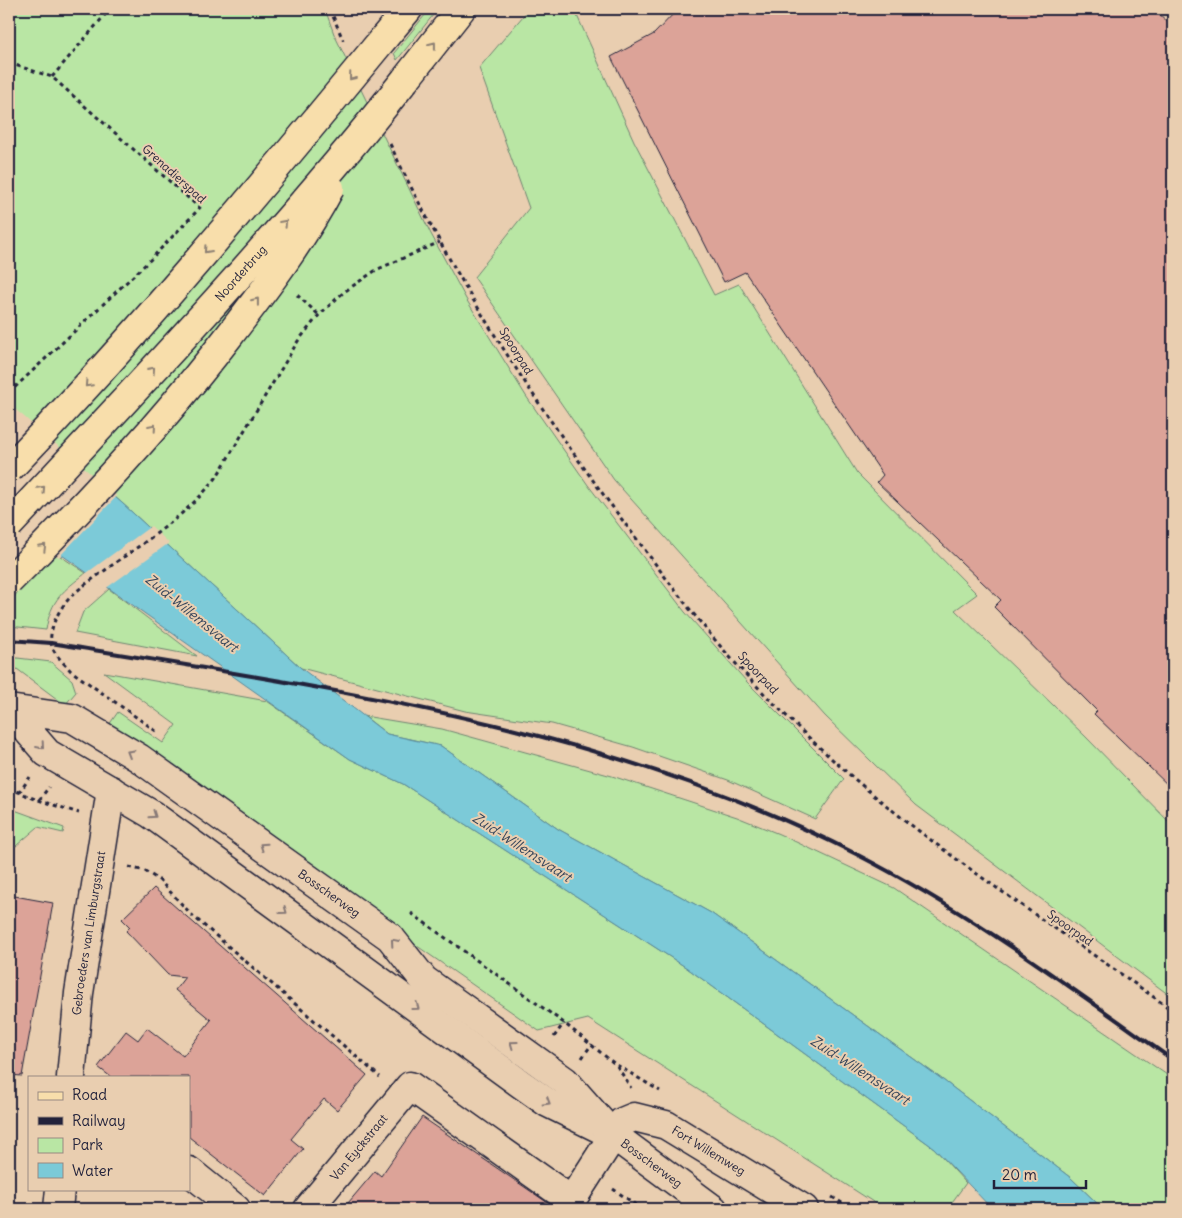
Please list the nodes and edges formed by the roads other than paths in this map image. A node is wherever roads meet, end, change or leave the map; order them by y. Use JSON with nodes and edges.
{"nodes":[{"id":1,"x":408,"y":9,"type":"edge"},
{"id":2,"x":461,"y":9,"type":"edge"},
{"id":3,"x":353,"y":145,"type":"junction"},
{"id":4,"x":9,"y":469,"type":"edge"},
{"id":5,"x":9,"y":525,"type":"edge"},
{"id":6,"x":9,"y":581,"type":"edge"},
{"id":7,"x":9,"y":709,"type":"edge"},
{"id":8,"x":111,"y":790,"type":"junction"},
{"id":9,"x":75,"y":1074,"type":"edge"},
{"id":10,"x":613,"y":1135,"type":"junction"},
{"id":11,"x":190,"y":1173,"type":"edge"},
{"id":12,"x":60,"y":1190,"type":"edge"},
{"id":13,"x":569,"y":1205,"type":"edge"},
{"id":14,"x":58,"y":1209,"type":"edge"},
{"id":15,"x":236,"y":1209,"type":"edge"},
{"id":16,"x":308,"y":1209,"type":"edge"},
{"id":17,"x":713,"y":1209,"type":"edge"},
{"id":18,"x":804,"y":1209,"type":"edge"}],
"edges":[{"from":1,"to":4,"type":"main road","one_way":true,"bridge":true},
{"from":3,"to":2,"type":"main road","name":"Noorderbrug","one_way":true,"bridge":true},
{"from":5,"to":3,"type":"main road","name":"Noorderbrug","one_way":true,"bridge":true},
{"from":6,"to":3,"type":"main road","one_way":true,"bridge":true},
{"from":7,"to":8,"type":"street","name":"Bosscherweg","one_way":true},
{"from":10,"to":7,"type":"street","name":"Bosscherweg","one_way":true},
{"from":8,"to":9,"type":"street","name":"Gebroeders van Limburgstraat"},
{"from":8,"to":10,"type":"street","name":"Bosscherweg","one_way":true},
{"from":10,"to":13,"type":"street"},
{"from":10,"to":17,"type":"street","name":"Bosscherweg"},
{"from":10,"to":18,"type":"street","name":"Fort Willemweg"},
{"from":11,"to":15,"type":"street"},
{"from":12,"to":14,"type":"street"},
{"from":13,"to":16,"type":"street","name":"Van Eyckstraat"}]}
